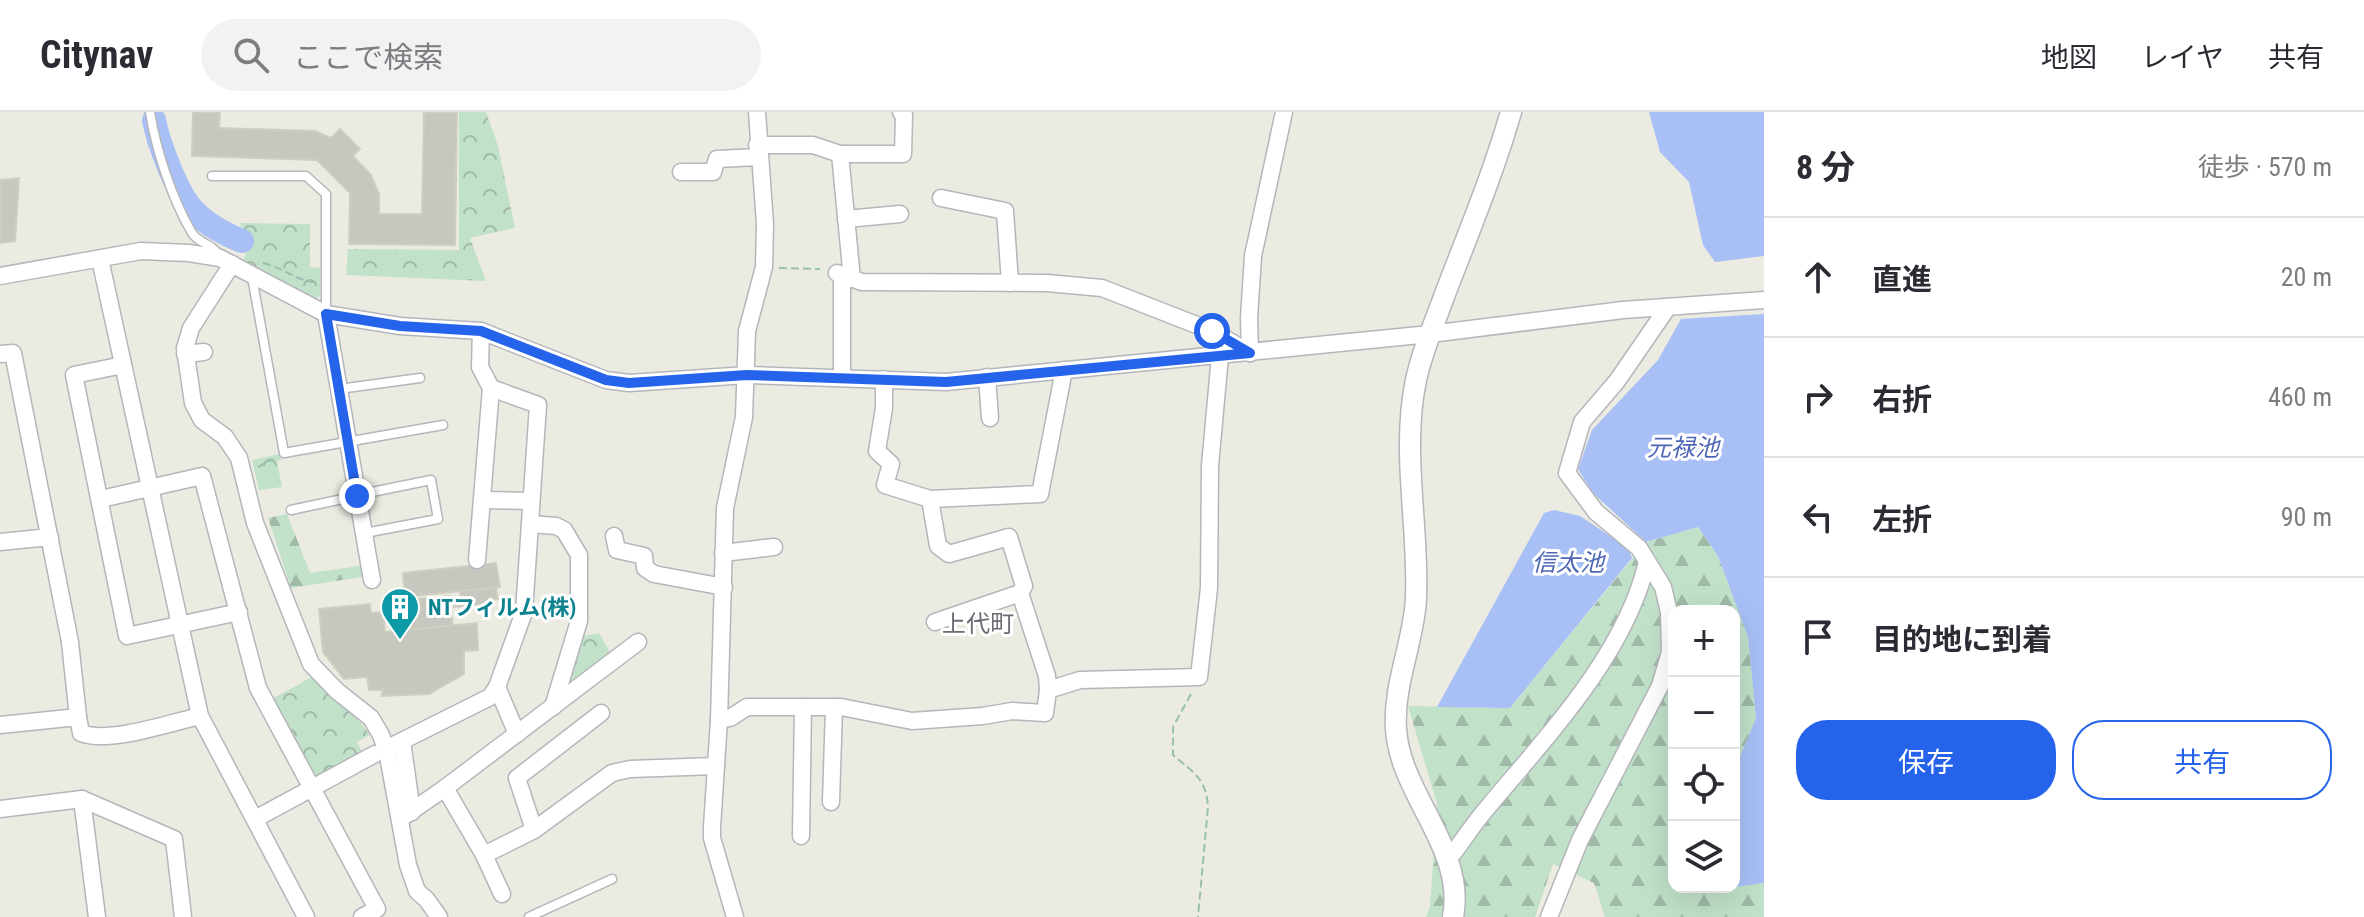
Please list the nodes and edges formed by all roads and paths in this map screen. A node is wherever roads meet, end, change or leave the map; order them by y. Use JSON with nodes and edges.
{"nodes":[{"id":1,"x":150,"y":112,"type":"edge"},
{"id":2,"x":757,"y":112,"type":"edge"},
{"id":3,"x":901,"y":112,"type":"edge"},
{"id":4,"x":1284,"y":112,"type":"edge"},
{"id":5,"x":1511,"y":112,"type":"edge"},
{"id":6,"x":758,"y":151,"type":"junction"},
{"id":7,"x":840,"y":154,"type":"junction"},
{"id":8,"x":681,"y":172,"type":"dead end"},
{"id":9,"x":212,"y":176,"type":"dead end"},
{"id":10,"x":941,"y":198,"type":"dead end"},
{"id":11,"x":900,"y":214,"type":"dead end"},
{"id":12,"x":846,"y":219,"type":"junction"},
{"id":13,"x":100,"y":259,"type":"junction"},
{"id":14,"x":226,"y":261,"type":"junction"},
{"id":15,"x":277,"y":266,"type":"dead end"},
{"id":16,"x":764,"y":267,"type":"junction"},
{"id":17,"x":251,"y":273,"type":"junction"},
{"id":18,"x":0,"y":276,"type":"edge"},
{"id":19,"x":843,"y":276,"type":"junction"},
{"id":20,"x":320,"y":282,"type":"dead end"},
{"id":21,"x":1010,"y":283,"type":"junction"},
{"id":22,"x":1764,"y":300,"type":"edge"},
{"id":23,"x":1668,"y":307,"type":"junction"},
{"id":24,"x":326,"y":314,"type":"junction"},
{"id":25,"x":481,"y":331,"type":"junction"},
{"id":26,"x":1430,"y":334,"type":"junction"},
{"id":27,"x":204,"y":352,"type":"dead end"},
{"id":28,"x":1250,"y":353,"type":"junction"},
{"id":29,"x":0,"y":354,"type":"edge"},
{"id":30,"x":185,"y":354,"type":"junction"},
{"id":31,"x":1220,"y":356,"type":"junction"},
{"id":32,"x":123,"y":365,"type":"junction"},
{"id":33,"x":1064,"y":370,"type":"junction"},
{"id":34,"x":747,"y":375,"type":"junction"},
{"id":35,"x":987,"y":377,"type":"junction"},
{"id":36,"x":420,"y":378,"type":"dead end"},
{"id":37,"x":842,"y":378,"type":"junction"},
{"id":38,"x":884,"y":379,"type":"junction"},
{"id":39,"x":491,"y":388,"type":"junction"},
{"id":40,"x":339,"y":389,"type":"junction"},
{"id":41,"x":990,"y":418,"type":"dead end"},
{"id":42,"x":443,"y":425,"type":"dead end"},
{"id":43,"x":348,"y":443,"type":"junction"},
{"id":44,"x":264,"y":466,"type":"dead end"},
{"id":45,"x":252,"y":468,"type":"dead end"},
{"id":46,"x":151,"y":488,"type":"junction"},
{"id":47,"x":357,"y":495,"type":"junction"},
{"id":48,"x":101,"y":499,"type":"junction"},
{"id":49,"x":930,"y":499,"type":"junction"},
{"id":50,"x":483,"y":500,"type":"junction"},
{"id":51,"x":531,"y":501,"type":"junction"},
{"id":52,"x":291,"y":510,"type":"dead end"},
{"id":53,"x":530,"y":524,"type":"junction"},
{"id":54,"x":364,"y":534,"type":"junction"},
{"id":55,"x":614,"y":536,"type":"dead end"},
{"id":56,"x":50,"y":537,"type":"junction"},
{"id":57,"x":0,"y":542,"type":"edge"},
{"id":58,"x":774,"y":547,"type":"dead end"},
{"id":59,"x":723,"y":553,"type":"junction"},
{"id":60,"x":477,"y":560,"type":"dead end"},
{"id":61,"x":1647,"y":562,"type":"junction"},
{"id":62,"x":372,"y":580,"type":"dead end"},
{"id":63,"x":724,"y":587,"type":"junction"},
{"id":64,"x":1020,"y":593,"type":"junction"},
{"id":65,"x":239,"y":612,"type":"junction"},
{"id":66,"x":935,"y":622,"type":"dead end"},
{"id":67,"x":179,"y":625,"type":"junction"},
{"id":68,"x":638,"y":642,"type":"dead end"},
{"id":69,"x":1199,"y":677,"type":"junction"},
{"id":70,"x":497,"y":687,"type":"junction"},
{"id":71,"x":1048,"y":690,"type":"junction"},
{"id":72,"x":553,"y":707,"type":"junction"},
{"id":73,"x":803,"y":707,"type":"junction"},
{"id":74,"x":834,"y":707,"type":"junction"},
{"id":75,"x":601,"y":713,"type":"dead end"},
{"id":76,"x":200,"y":716,"type":"junction"},
{"id":77,"x":78,"y":717,"type":"junction"},
{"id":78,"x":719,"y":720,"type":"junction"},
{"id":79,"x":0,"y":725,"type":"edge"},
{"id":80,"x":517,"y":734,"type":"junction"},
{"id":81,"x":402,"y":741,"type":"junction"},
{"id":82,"x":381,"y":752,"type":"junction"},
{"id":83,"x":716,"y":766,"type":"junction"},
{"id":84,"x":802,"y":781,"type":"junction"},
{"id":85,"x":832,"y":781,"type":"junction"},
{"id":86,"x":312,"y":787,"type":"junction"},
{"id":87,"x":445,"y":788,"type":"junction"},
{"id":88,"x":82,"y":799,"type":"junction"},
{"id":89,"x":831,"y":802,"type":"dead end"},
{"id":90,"x":0,"y":809,"type":"edge"},
{"id":91,"x":406,"y":815,"type":"junction"},
{"id":92,"x":255,"y":819,"type":"junction"},
{"id":93,"x":534,"y":830,"type":"junction"},
{"id":94,"x":801,"y":836,"type":"dead end"},
{"id":95,"x":484,"y":855,"type":"junction"},
{"id":96,"x":1447,"y":861,"type":"junction"},
{"id":97,"x":612,"y":879,"type":"dead end"},
{"id":98,"x":502,"y":894,"type":"dead end"},
{"id":99,"x":375,"y":914,"type":"edge"},
{"id":100,"x":97,"y":917,"type":"edge"},
{"id":101,"x":183,"y":917,"type":"edge"},
{"id":102,"x":306,"y":917,"type":"edge"},
{"id":103,"x":439,"y":917,"type":"edge"},
{"id":104,"x":529,"y":917,"type":"edge"},
{"id":105,"x":735,"y":917,"type":"edge"},
{"id":106,"x":1198,"y":917,"type":"edge"},
{"id":107,"x":1453,"y":917,"type":"edge"},
{"id":108,"x":1549,"y":917,"type":"edge"}],
"edges":[{"from":1,"to":14,"type":"lane"},
{"from":2,"to":6,"type":"street"},
{"from":3,"to":7,"type":"street"},
{"from":4,"to":28,"type":"street"},
{"from":5,"to":26,"type":"street"},
{"from":6,"to":7,"type":"street"},
{"from":6,"to":8,"type":"street"},
{"from":6,"to":16,"type":"street"},
{"from":7,"to":12,"type":"street"},
{"from":9,"to":24,"type":"lane"},
{"from":10,"to":21,"type":"street"},
{"from":11,"to":12,"type":"street"},
{"from":12,"to":19,"type":"street"},
{"from":13,"to":14,"type":"street"},
{"from":13,"to":18,"type":"street"},
{"from":13,"to":32,"type":"street"},
{"from":14,"to":17,"type":"street"},
{"from":14,"to":30,"type":"street"},
{"from":15,"to":20,"type":"path"},
{"from":16,"to":19,"type":"path"},
{"from":16,"to":34,"type":"street"},
{"from":17,"to":24,"type":"street"},
{"from":17,"to":43,"type":"lane"},
{"from":19,"to":21,"type":"street"},
{"from":19,"to":37,"type":"street"},
{"from":21,"to":28,"type":"street"},
{"from":22,"to":23,"type":"street"},
{"from":23,"to":26,"type":"street"},
{"from":23,"to":61,"type":"street"},
{"from":24,"to":25,"type":"street"},
{"from":24,"to":40,"type":"street"},
{"from":25,"to":34,"type":"street"},
{"from":25,"to":39,"type":"street"},
{"from":26,"to":28,"type":"street"},
{"from":26,"to":96,"type":"street"},
{"from":27,"to":30,"type":"street"},
{"from":28,"to":31,"type":"street"},
{"from":29,"to":56,"type":"street"},
{"from":30,"to":82,"type":"street"},
{"from":31,"to":33,"type":"street"},
{"from":31,"to":69,"type":"street"},
{"from":32,"to":46,"type":"street"},
{"from":32,"to":48,"type":"street"},
{"from":33,"to":35,"type":"street"},
{"from":33,"to":49,"type":"street"},
{"from":34,"to":37,"type":"street"},
{"from":34,"to":59,"type":"street"},
{"from":35,"to":38,"type":"street"},
{"from":35,"to":41,"type":"street"},
{"from":36,"to":40,"type":"lane"},
{"from":37,"to":38,"type":"street"},
{"from":38,"to":49,"type":"street"},
{"from":39,"to":50,"type":"street"},
{"from":39,"to":51,"type":"street"},
{"from":40,"to":43,"type":"street"},
{"from":42,"to":43,"type":"lane"},
{"from":43,"to":47,"type":"street"},
{"from":44,"to":45,"type":"path"},
{"from":46,"to":48,"type":"street"},
{"from":46,"to":65,"type":"street"},
{"from":46,"to":67,"type":"street"},
{"from":47,"to":52,"type":"lane"},
{"from":47,"to":54,"type":"street"},
{"from":47,"to":54,"type":"lane"},
{"from":48,"to":67,"type":"street"},
{"from":49,"to":64,"type":"street"},
{"from":50,"to":51,"type":"street"},
{"from":50,"to":60,"type":"street"},
{"from":51,"to":53,"type":"street"},
{"from":53,"to":70,"type":"street"},
{"from":53,"to":72,"type":"street"},
{"from":54,"to":62,"type":"street"},
{"from":55,"to":63,"type":"street"},
{"from":56,"to":57,"type":"street"},
{"from":56,"to":77,"type":"street"},
{"from":58,"to":59,"type":"street"},
{"from":59,"to":63,"type":"street"},
{"from":61,"to":96,"type":"street"},
{"from":61,"to":108,"type":"street"},
{"from":63,"to":78,"type":"street"},
{"from":64,"to":66,"type":"street"},
{"from":64,"to":71,"type":"street"},
{"from":65,"to":67,"type":"street"},
{"from":65,"to":86,"type":"street"},
{"from":67,"to":76,"type":"street"},
{"from":68,"to":72,"type":"street"},
{"from":69,"to":71,"type":"street"},
{"from":69,"to":106,"type":"path"},
{"from":70,"to":80,"type":"street"},
{"from":70,"to":81,"type":"street"},
{"from":71,"to":74,"type":"street"},
{"from":72,"to":80,"type":"street"},
{"from":73,"to":74,"type":"street"},
{"from":73,"to":78,"type":"street"},
{"from":73,"to":84,"type":"street"},
{"from":74,"to":85,"type":"street"},
{"from":75,"to":93,"type":"street"},
{"from":76,"to":77,"type":"street"},
{"from":76,"to":92,"type":"street"},
{"from":77,"to":79,"type":"street"},
{"from":78,"to":83,"type":"street"},
{"from":80,"to":87,"type":"street"},
{"from":81,"to":82,"type":"street"},
{"from":81,"to":91,"type":"street"},
{"from":82,"to":86,"type":"street"},
{"from":82,"to":91,"type":"street"},
{"from":83,"to":93,"type":"street"},
{"from":83,"to":105,"type":"street"},
{"from":84,"to":85,"type":"street"},
{"from":84,"to":94,"type":"street"},
{"from":85,"to":89,"type":"street"},
{"from":86,"to":92,"type":"street"},
{"from":86,"to":99,"type":"street"},
{"from":87,"to":91,"type":"street"},
{"from":87,"to":95,"type":"street"},
{"from":88,"to":90,"type":"street"},
{"from":88,"to":100,"type":"street"},
{"from":88,"to":101,"type":"street"},
{"from":91,"to":103,"type":"street"},
{"from":92,"to":102,"type":"street"},
{"from":93,"to":95,"type":"street"},
{"from":95,"to":98,"type":"street"},
{"from":96,"to":107,"type":"street"},
{"from":97,"to":104,"type":"lane"}]}
